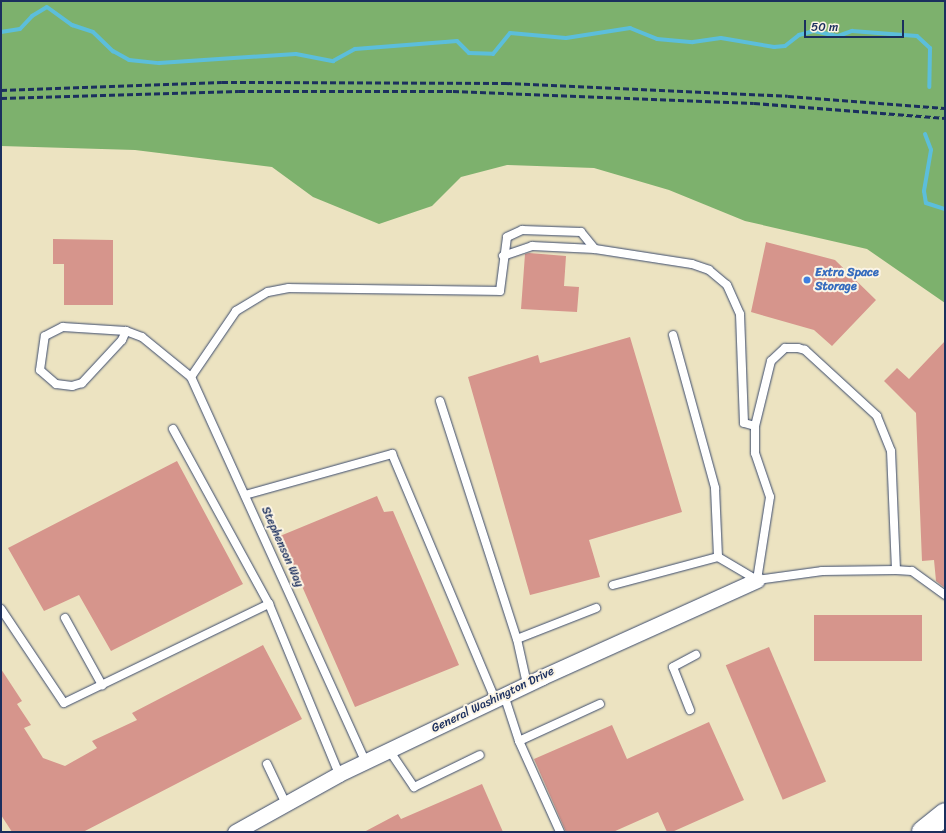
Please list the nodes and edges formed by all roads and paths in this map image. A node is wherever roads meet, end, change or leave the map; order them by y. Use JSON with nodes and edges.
{"nodes":[{"id":1,"x":595,"y":250,"type":"junction"},
{"id":2,"x":503,"y":256,"type":"junction"},
{"id":3,"x":126,"y":331,"type":"junction"},
{"id":4,"x":673,"y":334,"type":"dead end"},
{"id":5,"x":191,"y":376,"type":"junction"},
{"id":6,"x":440,"y":401,"type":"dead end"},
{"id":7,"x":755,"y":426,"type":"junction"},
{"id":8,"x":173,"y":429,"type":"dead end"},
{"id":9,"x":245,"y":495,"type":"junction"},
{"id":10,"x":718,"y":557,"type":"junction"},
{"id":11,"x":896,"y":570,"type":"junction"},
{"id":12,"x":757,"y":580,"type":"junction"},
{"id":13,"x":613,"y":585,"type":"dead end"},
{"id":14,"x":945,"y":595,"type":"edge"},
{"id":15,"x":269,"y":604,"type":"junction"},
{"id":16,"x":596,"y":608,"type":"dead end"},
{"id":17,"x":1,"y":609,"type":"edge"},
{"id":18,"x":66,"y":618,"type":"dead end"},
{"id":19,"x":517,"y":639,"type":"junction"},
{"id":20,"x":696,"y":655,"type":"dead end"},
{"id":21,"x":527,"y":684,"type":"junction"},
{"id":22,"x":102,"y":685,"type":"junction"},
{"id":23,"x":500,"y":697,"type":"junction"},
{"id":24,"x":600,"y":704,"type":"dead end"},
{"id":25,"x":690,"y":710,"type":"dead end"},
{"id":26,"x":519,"y":741,"type":"junction"},
{"id":27,"x":389,"y":750,"type":"junction"},
{"id":28,"x":480,"y":755,"type":"dead end"},
{"id":29,"x":365,"y":761,"type":"junction"},
{"id":30,"x":266,"y":764,"type":"dead end"},
{"id":31,"x":339,"y":774,"type":"junction"},
{"id":32,"x":286,"y":804,"type":"junction"},
{"id":33,"x":945,"y":814,"type":"edge"},
{"id":34,"x":235,"y":832,"type":"edge"},
{"id":35,"x":560,"y":832,"type":"edge"},
{"id":36,"x":923,"y":832,"type":"edge"}],
"edges":[{"from":1,"to":2,"type":"lane"},
{"from":1,"to":2,"type":"lane"},
{"from":1,"to":7,"type":"lane"},
{"from":2,"to":5,"type":"lane"},
{"from":3,"to":3,"type":"lane"},
{"from":3,"to":5,"type":"lane","name":"Stephenson Way"},
{"from":4,"to":10,"type":"lane"},
{"from":5,"to":9,"type":"lane","name":"Stephenson Way"},
{"from":6,"to":19,"type":"lane"},
{"from":7,"to":11,"type":"lane"},
{"from":7,"to":12,"type":"lane"},
{"from":8,"to":15,"type":"lane"},
{"from":9,"to":23,"type":"lane"},
{"from":9,"to":29,"type":"lane","name":"Stephenson Way"},
{"from":10,"to":12,"type":"lane"},
{"from":10,"to":13,"type":"lane"},
{"from":11,"to":12,"type":"lane"},
{"from":11,"to":14,"type":"lane"},
{"from":12,"to":21,"type":"street","name":"General Washington Drive"},
{"from":15,"to":22,"type":"lane"},
{"from":15,"to":31,"type":"lane"},
{"from":16,"to":19,"type":"lane"},
{"from":17,"to":22,"type":"lane"},
{"from":18,"to":22,"type":"lane"},
{"from":19,"to":21,"type":"lane"},
{"from":20,"to":25,"type":"lane"},
{"from":21,"to":23,"type":"street","name":"General Washington Drive"},
{"from":23,"to":26,"type":"lane"},
{"from":23,"to":27,"type":"street","name":"General Washington Drive"},
{"from":24,"to":26,"type":"lane"},
{"from":26,"to":35,"type":"lane"},
{"from":27,"to":28,"type":"lane"},
{"from":27,"to":29,"type":"street","name":"General Washington Drive"},
{"from":29,"to":31,"type":"street","name":"General Washington Drive"},
{"from":30,"to":32,"type":"lane"},
{"from":31,"to":32,"type":"street","name":"General Washington Drive"},
{"from":32,"to":34,"type":"street","name":"General Washington Drive"},
{"from":33,"to":36,"type":"highway"}]}
